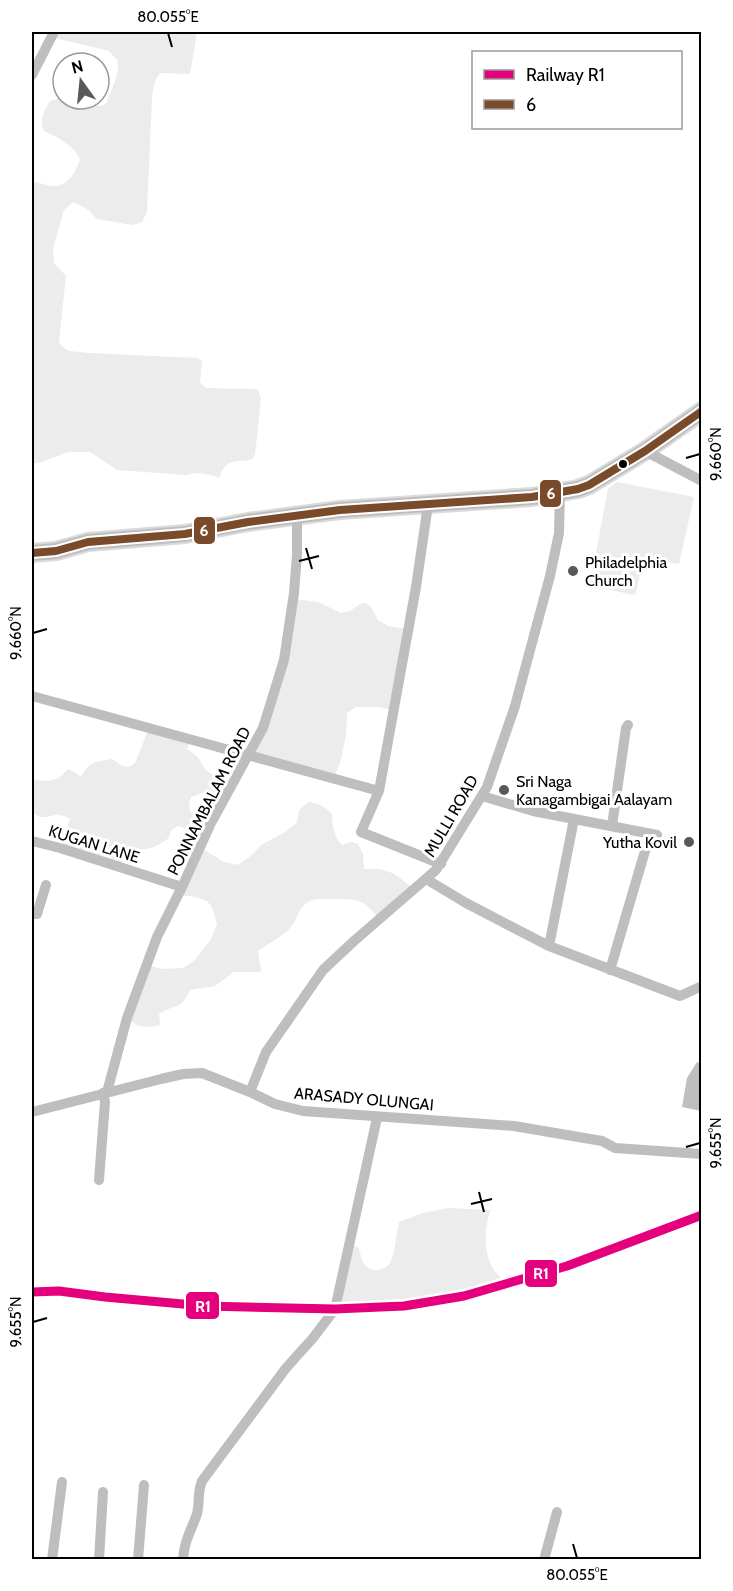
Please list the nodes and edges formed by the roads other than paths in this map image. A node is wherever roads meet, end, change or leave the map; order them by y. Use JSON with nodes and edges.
{"nodes":[{"id":1,"x":54,"y":32,"type":"edge"},
{"id":2,"x":32,"y":75,"type":"edge"},
{"id":3,"x":702,"y":411,"type":"edge"},
{"id":4,"x":645,"y":451,"type":"junction"},
{"id":5,"x":702,"y":481,"type":"edge"},
{"id":6,"x":560,"y":492,"type":"junction"},
{"id":7,"x":428,"y":505,"type":"junction"},
{"id":8,"x":297,"y":515,"type":"junction"},
{"id":9,"x":32,"y":553,"type":"edge"},
{"id":10,"x":32,"y":696,"type":"edge"},
{"id":11,"x":628,"y":725,"type":"dead end"},
{"id":12,"x":248,"y":754,"type":"junction"},
{"id":13,"x":379,"y":791,"type":"junction"},
{"id":14,"x":482,"y":796,"type":"junction"},
{"id":15,"x":574,"y":819,"type":"junction"},
{"id":16,"x":612,"y":826,"type":"junction"},
{"id":17,"x":32,"y":842,"type":"edge"},
{"id":18,"x":441,"y":864,"type":"junction"},
{"id":19,"x":426,"y":879,"type":"junction"},
{"id":20,"x":46,"y":885,"type":"dead end"},
{"id":21,"x":182,"y":887,"type":"junction"},
{"id":22,"x":32,"y":914,"type":"edge"},
{"id":23,"x":549,"y":946,"type":"junction"},
{"id":24,"x":610,"y":970,"type":"junction"},
{"id":25,"x":702,"y":986,"type":"edge"},
{"id":26,"x":105,"y":1092,"type":"junction"},
{"id":27,"x":250,"y":1092,"type":"junction"},
{"id":28,"x":32,"y":1112,"type":"edge"},
{"id":29,"x":377,"y":1118,"type":"junction"},
{"id":30,"x":702,"y":1154,"type":"edge"},
{"id":31,"x":99,"y":1180,"type":"dead end"},
{"id":32,"x":62,"y":1482,"type":"dead end"},
{"id":33,"x":144,"y":1485,"type":"dead end"},
{"id":34,"x":104,"y":1492,"type":"dead end"},
{"id":35,"x":556,"y":1512,"type":"dead end"},
{"id":36,"x":52,"y":1560,"type":"edge"},
{"id":37,"x":99,"y":1560,"type":"edge"},
{"id":38,"x":138,"y":1560,"type":"edge"},
{"id":39,"x":183,"y":1560,"type":"edge"},
{"id":40,"x":544,"y":1560,"type":"edge"}],
"edges":[{"from":1,"to":2,"type":"street"},
{"from":3,"to":4,"type":"highway"},
{"from":4,"to":5,"type":"street"},
{"from":4,"to":6,"type":"highway"},
{"from":6,"to":7,"type":"highway"},
{"from":6,"to":14,"type":"street","name":"MULLI ROAD"},
{"from":7,"to":8,"type":"highway"},
{"from":7,"to":13,"type":"street"},
{"from":8,"to":9,"type":"highway"},
{"from":8,"to":12,"type":"street","name":"PONNAMBALAM ROAD"},
{"from":10,"to":12,"type":"street"},
{"from":11,"to":16,"type":"street"},
{"from":12,"to":13,"type":"street"},
{"from":12,"to":21,"type":"street","name":"PONNAMBALAM ROAD"},
{"from":13,"to":18,"type":"street"},
{"from":14,"to":15,"type":"street"},
{"from":14,"to":18,"type":"street","name":"MULLI ROAD"},
{"from":15,"to":16,"type":"street"},
{"from":15,"to":23,"type":"street"},
{"from":16,"to":24,"type":"street"},
{"from":17,"to":21,"type":"street","name":"KUGAN LANE"},
{"from":18,"to":19,"type":"street","name":"MULLI ROAD"},
{"from":19,"to":23,"type":"street"},
{"from":19,"to":27,"type":"street","name":"MULLI ROAD"},
{"from":20,"to":22,"type":"street"},
{"from":21,"to":26,"type":"street","name":"PONNAMBALAM ROAD"},
{"from":23,"to":24,"type":"street"},
{"from":24,"to":25,"type":"street"},
{"from":26,"to":27,"type":"street","name":"ARASADY OLUNGAI"},
{"from":26,"to":28,"type":"street","name":"ARASADY OLUNGAI"},
{"from":26,"to":31,"type":"street","name":"PONNAMBALAM ROAD"},
{"from":27,"to":29,"type":"street","name":"ARASADY OLUNGAI"},
{"from":29,"to":30,"type":"street","name":"ARASADY OLUNGAI"},
{"from":29,"to":39,"type":"street"},
{"from":32,"to":36,"type":"street"},
{"from":33,"to":38,"type":"street"},
{"from":34,"to":37,"type":"street"},
{"from":35,"to":40,"type":"street"}]}
